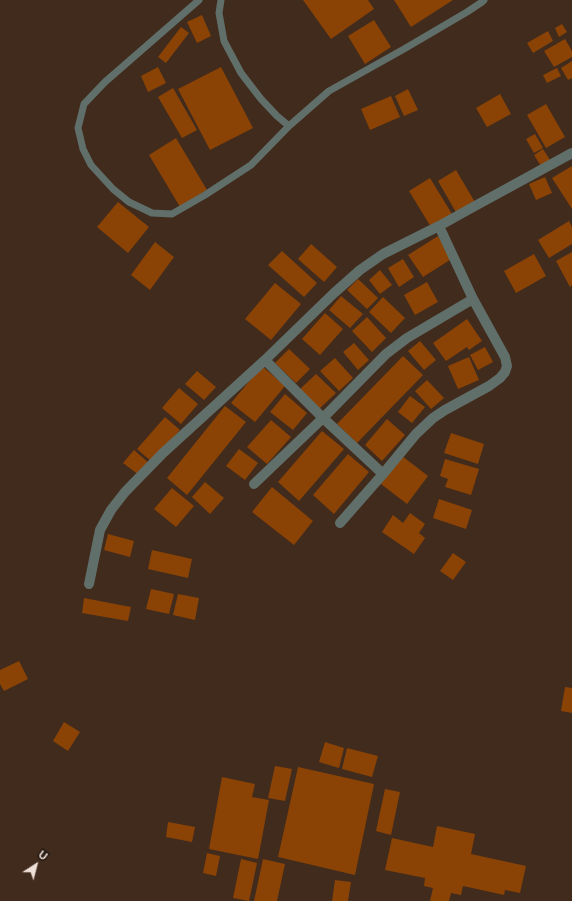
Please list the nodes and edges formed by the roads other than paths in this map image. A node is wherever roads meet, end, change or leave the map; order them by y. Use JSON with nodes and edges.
{"nodes":[{"id":1,"x":199,"y":0,"type":"edge"},
{"id":2,"x":221,"y":0,"type":"edge"},
{"id":3,"x":484,"y":0,"type":"edge"},
{"id":4,"x":289,"y":126,"type":"junction"},
{"id":5,"x":572,"y":153,"type":"edge"},
{"id":6,"x":439,"y":226,"type":"junction"},
{"id":7,"x":473,"y":299,"type":"junction"},
{"id":8,"x":265,"y":360,"type":"junction"},
{"id":9,"x":323,"y":418,"type":"junction"},
{"id":10,"x":383,"y":474,"type":"junction"},
{"id":11,"x":254,"y":484,"type":"dead end"},
{"id":12,"x":340,"y":522,"type":"dead end"},
{"id":13,"x":89,"y":584,"type":"dead end"}],
"edges":[{"from":1,"to":4,"type":"lane"},
{"from":2,"to":4,"type":"lane"},
{"from":3,"to":4,"type":"lane"},
{"from":5,"to":6,"type":"street"},
{"from":6,"to":7,"type":"street"},
{"from":6,"to":8,"type":"street"},
{"from":7,"to":9,"type":"street"},
{"from":7,"to":10,"type":"street"},
{"from":8,"to":9,"type":"street"},
{"from":8,"to":13,"type":"street"},
{"from":9,"to":10,"type":"street"},
{"from":9,"to":11,"type":"street"},
{"from":10,"to":12,"type":"street"}]}
